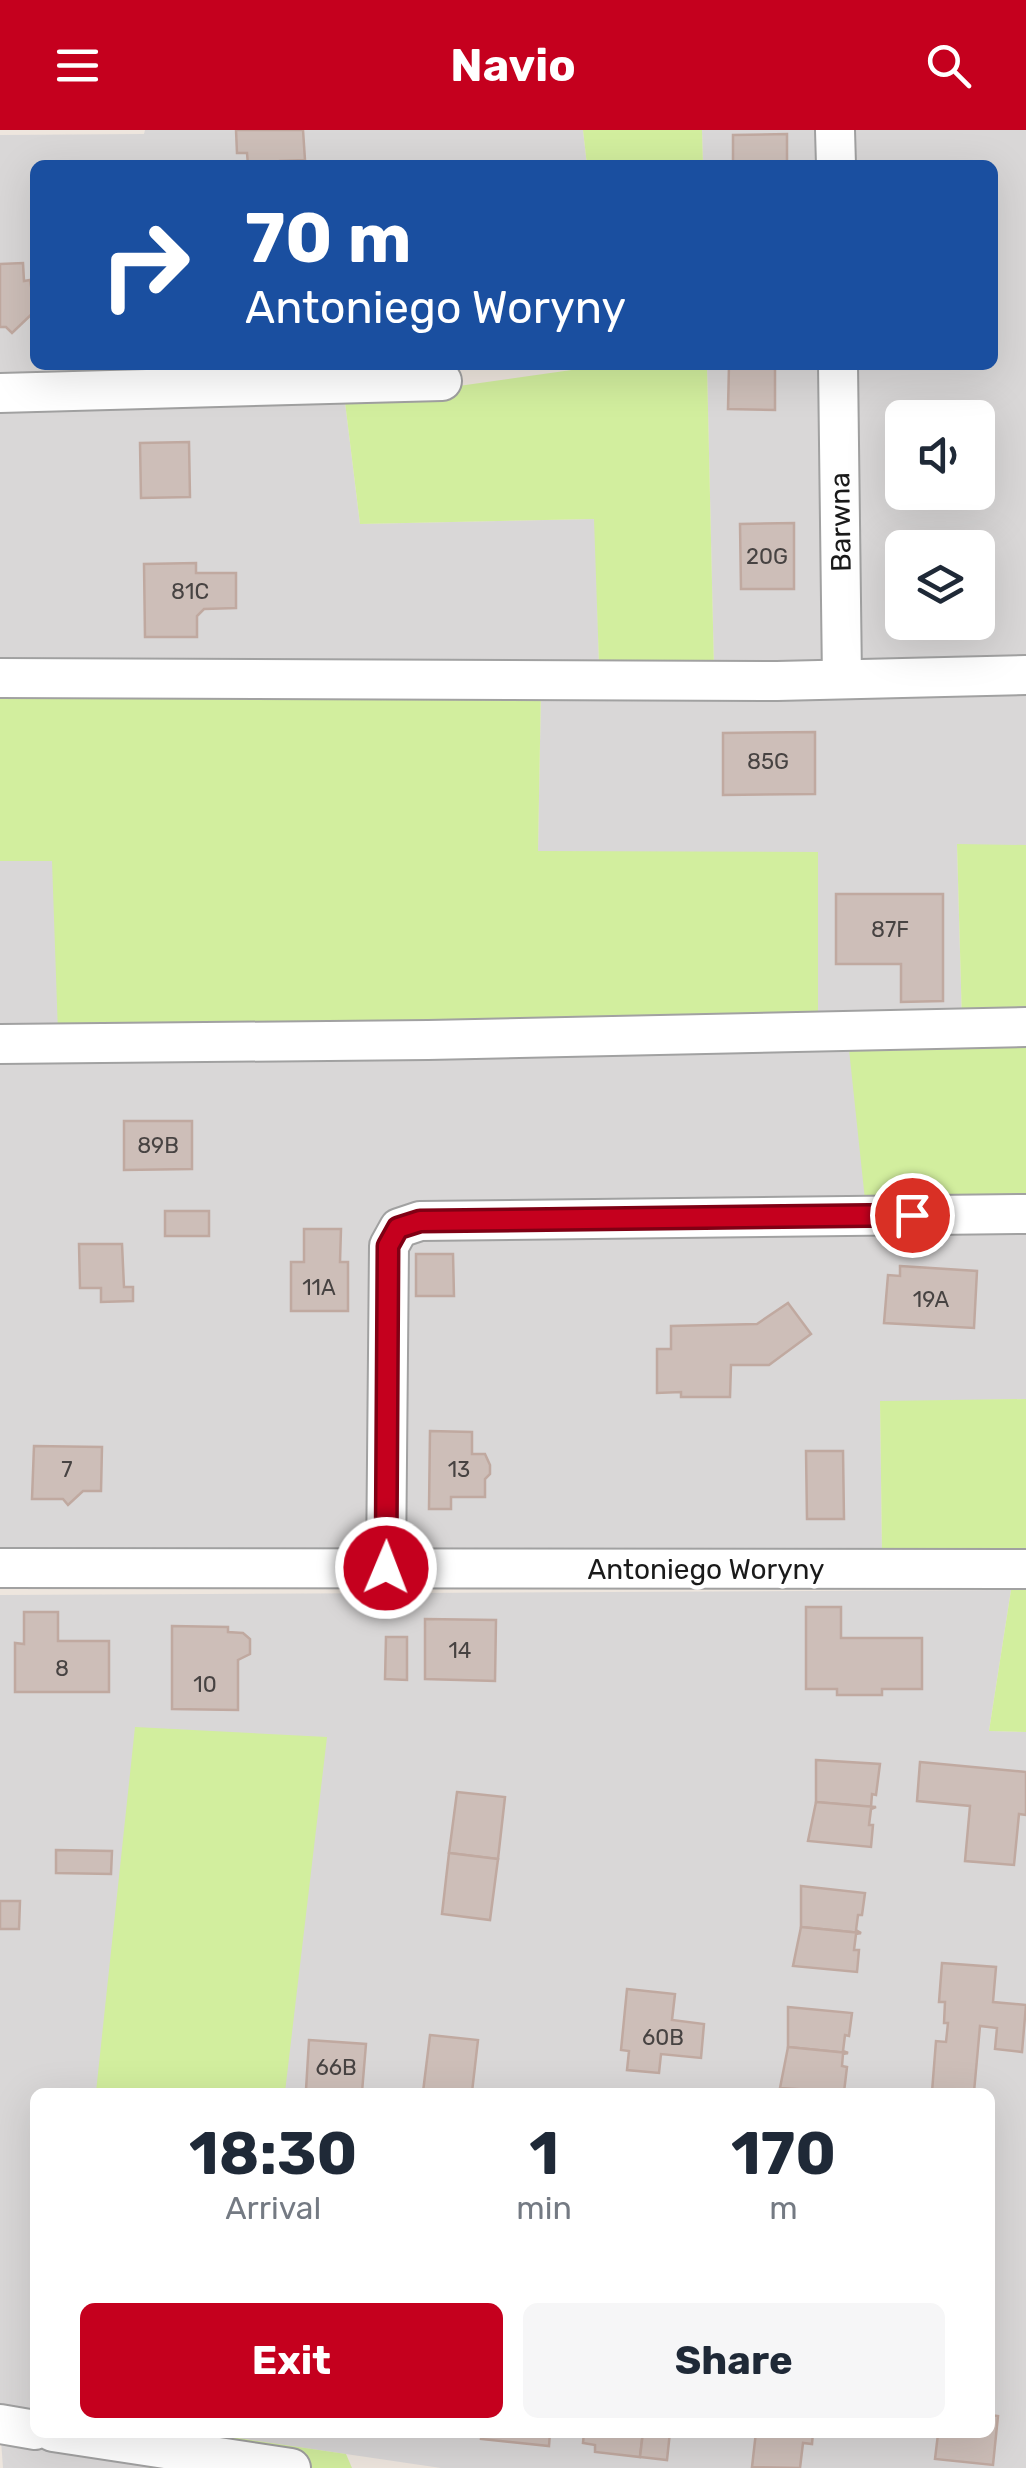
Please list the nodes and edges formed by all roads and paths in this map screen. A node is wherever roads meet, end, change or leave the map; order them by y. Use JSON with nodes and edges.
{"nodes":[{"id":1,"x":835,"y":130,"type":"edge"},
{"id":2,"x":836,"y":160,"type":"edge"},
{"id":3,"x":838,"y":370,"type":"edge"},
{"id":4,"x":442,"y":381,"type":"dead end"},
{"id":5,"x":0,"y":393,"type":"edge"},
{"id":6,"x":1026,"y":675,"type":"edge"},
{"id":7,"x":0,"y":678,"type":"edge"},
{"id":8,"x":842,"y":679,"type":"junction"},
{"id":9,"x":1026,"y":1026,"type":"edge"},
{"id":10,"x":0,"y":1044,"type":"edge"},
{"id":11,"x":1026,"y":1214,"type":"edge"},
{"id":12,"x":0,"y":1568,"type":"edge"},
{"id":13,"x":386,"y":1568,"type":"junction"},
{"id":14,"x":1026,"y":1569,"type":"edge"},
{"id":15,"x":0,"y":2424,"type":"edge"},
{"id":16,"x":30,"y":2429,"type":"edge"},
{"id":17,"x":93,"y":2438,"type":"edge"},
{"id":18,"x":290,"y":2468,"type":"edge"}],
"edges":[{"from":1,"to":2,"type":"street"},
{"from":3,"to":8,"type":"street","name":"Barwna"},
{"from":4,"to":5,"type":"street"},
{"from":6,"to":8,"type":"street"},
{"from":7,"to":8,"type":"street"},
{"from":9,"to":10,"type":"street"},
{"from":11,"to":13,"type":"street"},
{"from":12,"to":13,"type":"street","name":"Antoniego Woryny"},
{"from":13,"to":14,"type":"street","name":"Antoniego Woryny"},
{"from":15,"to":16,"type":"street"},
{"from":17,"to":18,"type":"street"}]}
